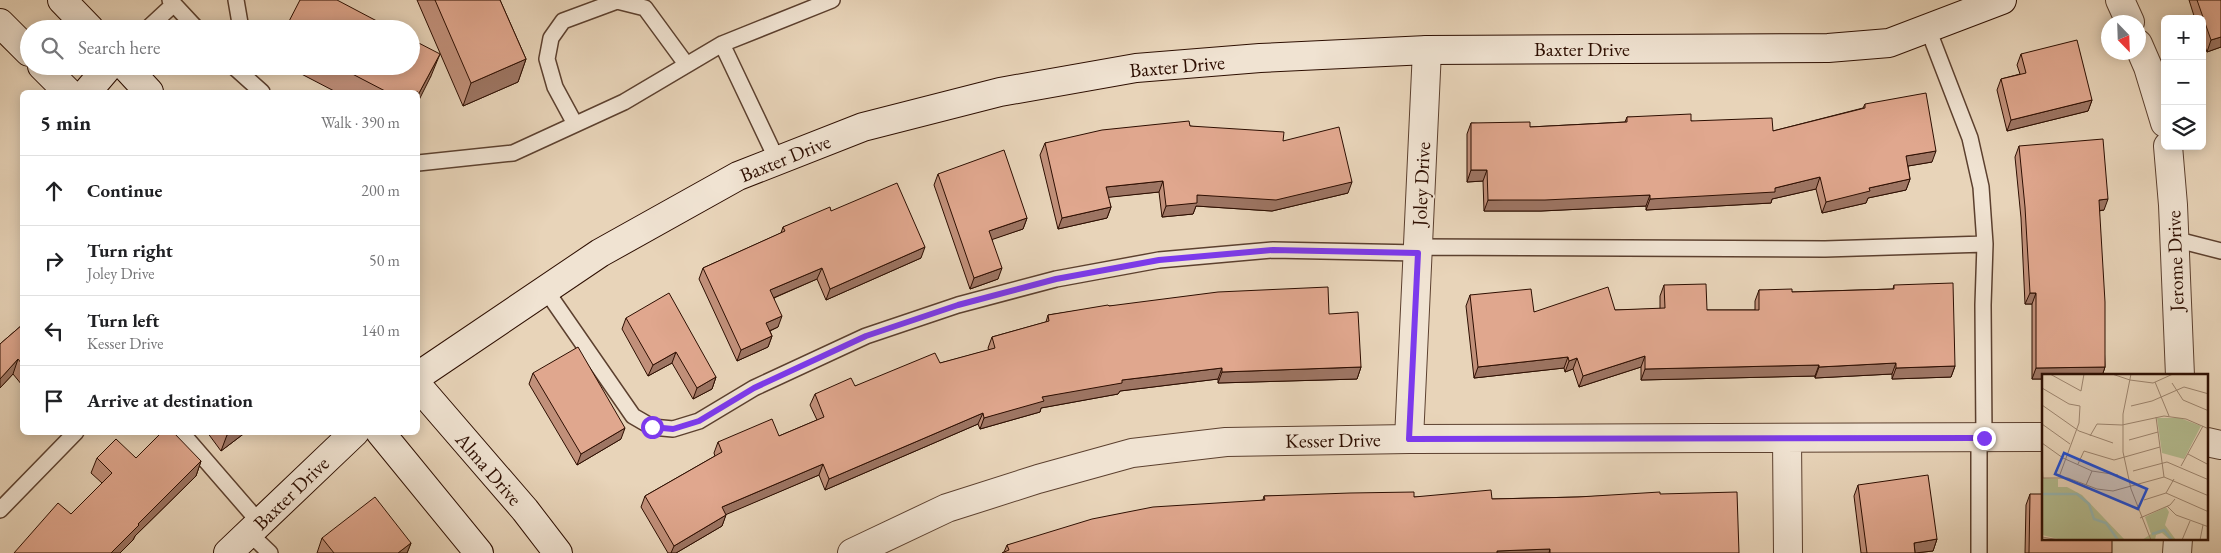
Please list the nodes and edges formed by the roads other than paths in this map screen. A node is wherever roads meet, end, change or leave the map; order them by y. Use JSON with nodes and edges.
{"nodes":[{"id":1,"x":62,"y":0,"type":"edge"},
{"id":2,"x":236,"y":0,"type":"edge"},
{"id":3,"x":832,"y":0,"type":"edge"},
{"id":4,"x":2002,"y":0,"type":"edge"},
{"id":5,"x":2120,"y":0,"type":"edge"},
{"id":6,"x":172,"y":2,"type":"edge"},
{"id":7,"x":2127,"y":15,"type":"edge"},
{"id":8,"x":81,"y":20,"type":"edge"},
{"id":9,"x":155,"y":20,"type":"edge"},
{"id":10,"x":189,"y":20,"type":"edge"},
{"id":11,"x":239,"y":20,"type":"edge"},
{"id":12,"x":0,"y":23,"type":"edge"},
{"id":13,"x":1928,"y":29,"type":"junction"},
{"id":14,"x":20,"y":43,"type":"edge"},
{"id":15,"x":722,"y":44,"type":"junction"},
{"id":16,"x":1427,"y":50,"type":"junction"},
{"id":17,"x":2145,"y":60,"type":"edge"},
{"id":18,"x":686,"y":64,"type":"junction"},
{"id":19,"x":51,"y":75,"type":"edge"},
{"id":20,"x":101,"y":75,"type":"edge"},
{"id":21,"x":133,"y":75,"type":"edge"},
{"id":22,"x":241,"y":75,"type":"edge"},
{"id":23,"x":248,"y":75,"type":"edge"},
{"id":24,"x":249,"y":83,"type":"junction"},
{"id":25,"x":66,"y":90,"type":"edge"},
{"id":26,"x":89,"y":90,"type":"edge"},
{"id":27,"x":147,"y":90,"type":"edge"},
{"id":28,"x":259,"y":90,"type":"edge"},
{"id":29,"x":2161,"y":110,"type":"edge"},
{"id":30,"x":575,"y":124,"type":"junction"},
{"id":31,"x":2168,"y":150,"type":"edge"},
{"id":32,"x":777,"y":160,"type":"junction"},
{"id":33,"x":420,"y":163,"type":"edge"},
{"id":34,"x":2174,"y":239,"type":"junction"},
{"id":35,"x":1985,"y":244,"type":"junction"},
{"id":36,"x":1418,"y":250,"type":"junction"},
{"id":37,"x":2221,"y":250,"type":"edge"},
{"id":38,"x":545,"y":289,"type":"junction"},
{"id":39,"x":2180,"y":374,"type":"edge"},
{"id":40,"x":420,"y":375,"type":"edge"},
{"id":41,"x":420,"y":388,"type":"edge"},
{"id":42,"x":73,"y":435,"type":"edge"},
{"id":43,"x":183,"y":435,"type":"edge"},
{"id":44,"x":352,"y":435,"type":"edge"},
{"id":45,"x":382,"y":435,"type":"edge"},
{"id":46,"x":2042,"y":437,"type":"edge"},
{"id":47,"x":1981,"y":438,"type":"junction"},
{"id":48,"x":1409,"y":439,"type":"junction"},
{"id":49,"x":1787,"y":439,"type":"junction"},
{"id":50,"x":2208,"y":442,"type":"edge"},
{"id":51,"x":2221,"y":445,"type":"edge"},
{"id":52,"x":0,"y":510,"type":"edge"},
{"id":53,"x":254,"y":528,"type":"junction"},
{"id":54,"x":2178,"y":540,"type":"edge"},
{"id":55,"x":228,"y":553,"type":"edge"},
{"id":56,"x":270,"y":553,"type":"edge"},
{"id":57,"x":479,"y":553,"type":"edge"},
{"id":58,"x":558,"y":553,"type":"edge"},
{"id":59,"x":852,"y":553,"type":"edge"},
{"id":60,"x":1788,"y":553,"type":"edge"},
{"id":61,"x":1979,"y":553,"type":"edge"},
{"id":62,"x":2177,"y":553,"type":"edge"}],
"edges":[{"from":1,"to":8,"type":"street"},
{"from":2,"to":11,"type":"lane"},
{"from":3,"to":15,"type":"lane"},
{"from":4,"to":13,"type":"street","name":"Baxter Drive"},
{"from":5,"to":7,"type":"street"},
{"from":6,"to":9,"type":"lane"},
{"from":6,"to":10,"type":"lane"},
{"from":12,"to":14,"type":"street"},
{"from":13,"to":16,"type":"street","name":"Baxter Drive"},
{"from":13,"to":35,"type":"lane"},
{"from":15,"to":18,"type":"lane"},
{"from":15,"to":32,"type":"lane"},
{"from":16,"to":32,"type":"street","name":"Baxter Drive"},
{"from":16,"to":36,"type":"street","name":"Joley Drive"},
{"from":17,"to":29,"type":"street"},
{"from":18,"to":30,"type":"lane"},
{"from":18,"to":30,"type":"lane"},
{"from":19,"to":25,"type":"street"},
{"from":20,"to":26,"type":"street"},
{"from":21,"to":27,"type":"street"},
{"from":22,"to":24,"type":"lane"},
{"from":23,"to":24,"type":"lane"},
{"from":24,"to":28,"type":"lane"},
{"from":30,"to":33,"type":"lane"},
{"from":31,"to":34,"type":"street","name":"Jerome Drive"},
{"from":32,"to":38,"type":"street","name":"Baxter Drive"},
{"from":34,"to":37,"type":"lane"},
{"from":34,"to":39,"type":"street","name":"Jerome Drive"},
{"from":35,"to":36,"type":"lane"},
{"from":35,"to":47,"type":"lane"},
{"from":36,"to":38,"type":"lane"},
{"from":36,"to":48,"type":"street","name":"Joley Drive"},
{"from":38,"to":40,"type":"street","name":"Baxter Drive"},
{"from":41,"to":58,"type":"street","name":"Alma Drive"},
{"from":42,"to":52,"type":"lane"},
{"from":43,"to":53,"type":"lane"},
{"from":44,"to":53,"type":"street","name":"Baxter Drive"},
{"from":45,"to":57,"type":"street"},
{"from":46,"to":47,"type":"street","name":"Kesser Drive"},
{"from":47,"to":49,"type":"street","name":"Kesser Drive"},
{"from":47,"to":61,"type":"lane"},
{"from":48,"to":49,"type":"street","name":"Kesser Drive"},
{"from":48,"to":59,"type":"street","name":"Kesser Drive"},
{"from":49,"to":60,"type":"street"},
{"from":50,"to":51,"type":"street"},
{"from":53,"to":55,"type":"street","name":"Baxter Drive"},
{"from":53,"to":56,"type":"lane"},
{"from":54,"to":62,"type":"street"}]}
